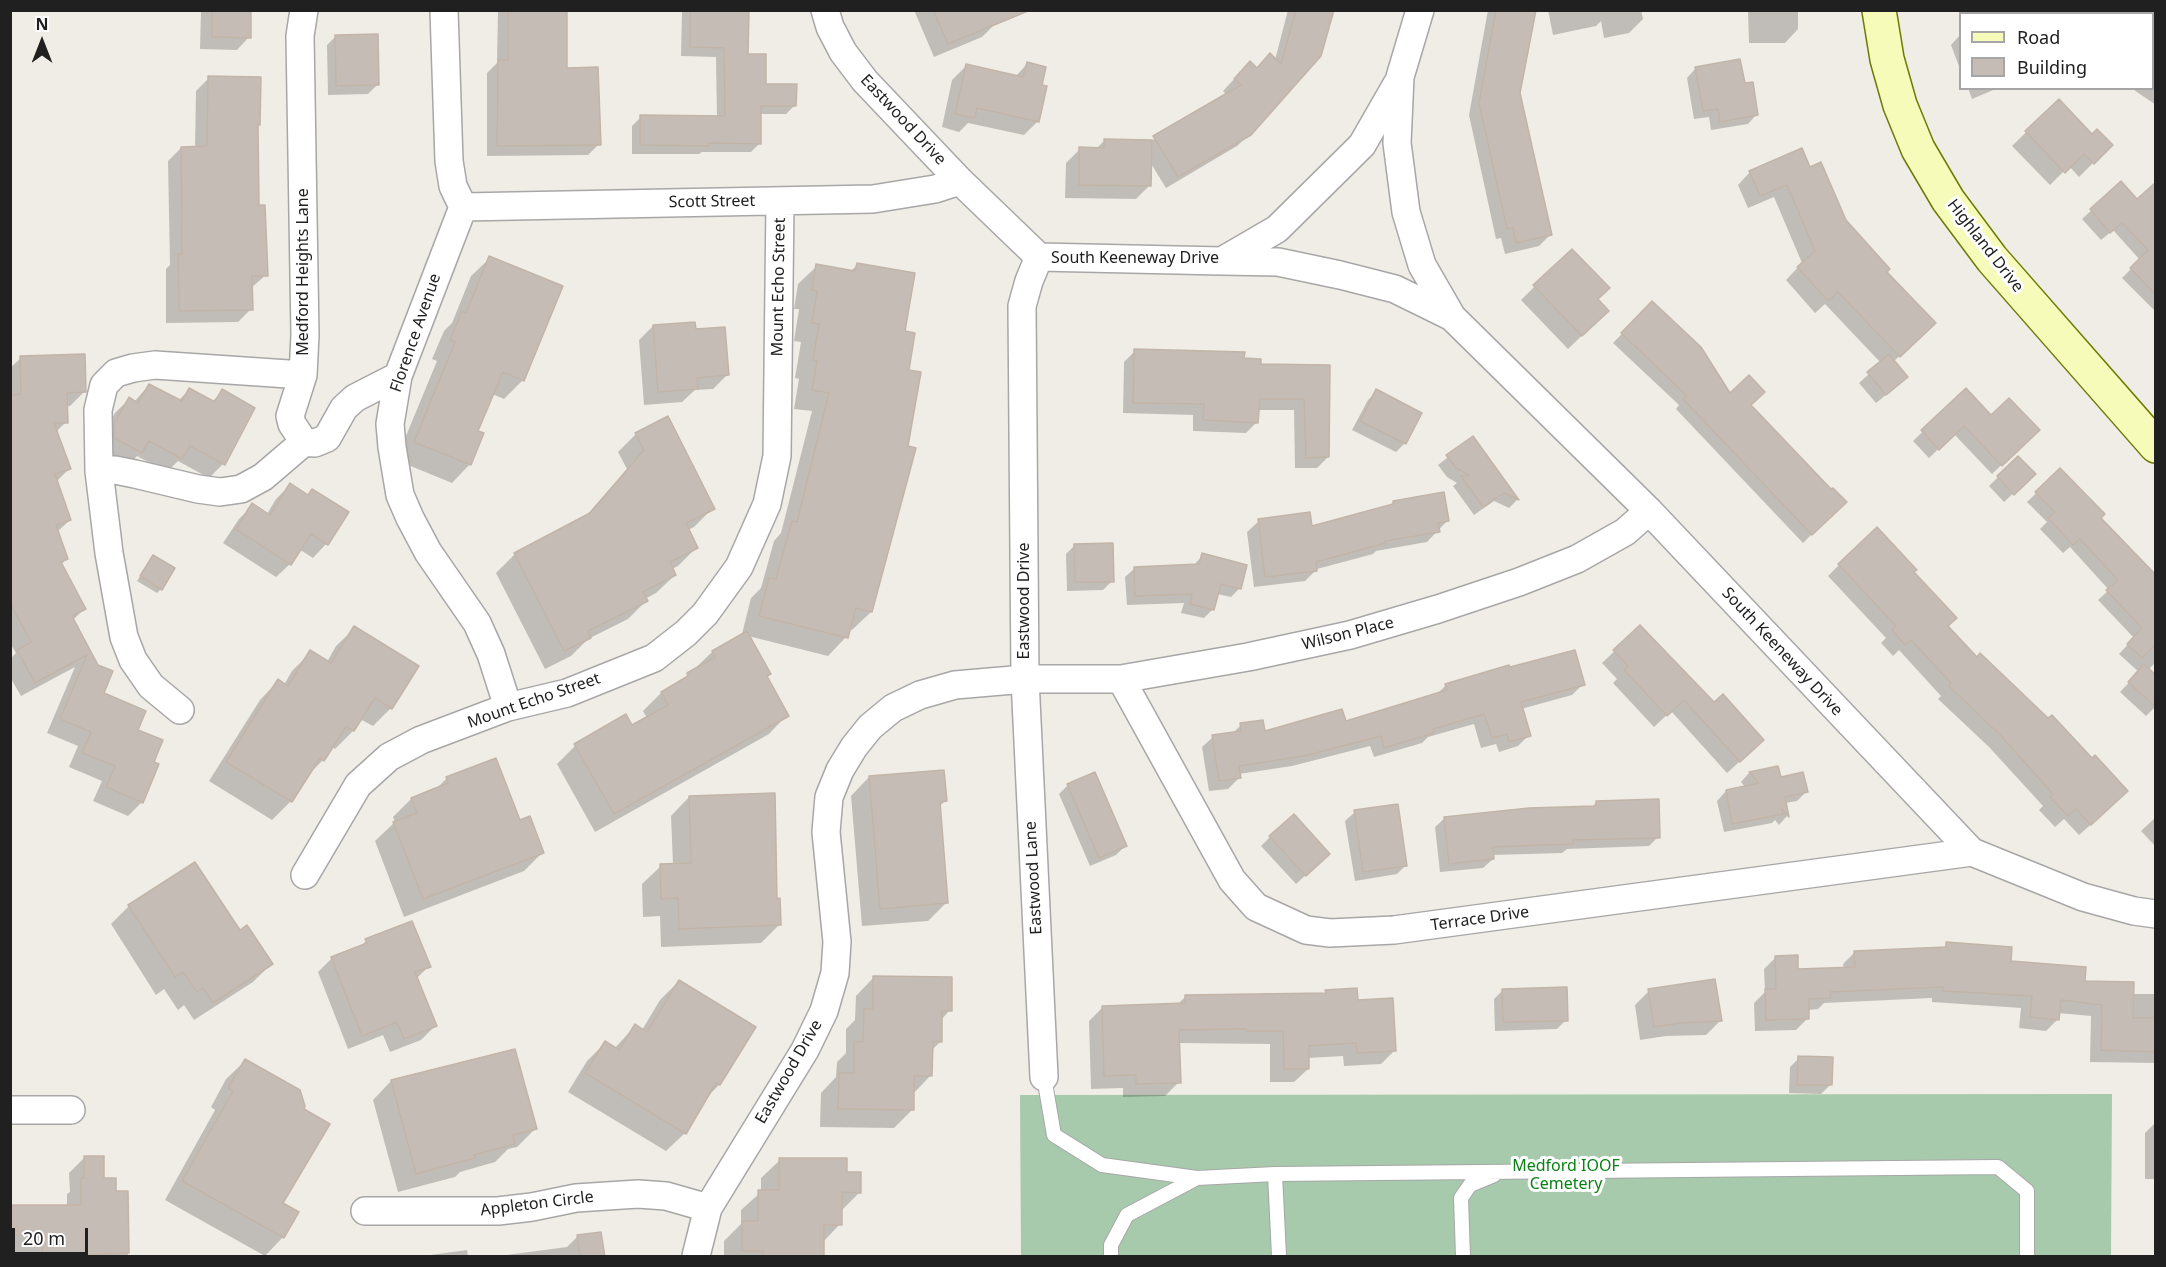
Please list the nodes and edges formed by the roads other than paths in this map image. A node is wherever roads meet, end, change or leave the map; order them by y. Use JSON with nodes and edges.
{"nodes":[{"id":1,"x":304,"y":10,"type":"edge"},
{"id":2,"x":444,"y":10,"type":"edge"},
{"id":3,"x":825,"y":10,"type":"edge"},
{"id":4,"x":1420,"y":10,"type":"edge"},
{"id":5,"x":1879,"y":10,"type":"edge"},
{"id":6,"x":1400,"y":77,"type":"junction"},
{"id":7,"x":960,"y":181,"type":"junction"},
{"id":8,"x":780,"y":201,"type":"junction"},
{"id":9,"x":463,"y":207,"type":"junction"},
{"id":10,"x":1039,"y":257,"type":"junction"},
{"id":11,"x":1222,"y":261,"type":"junction"},
{"id":12,"x":1452,"y":317,"type":"junction"},
{"id":13,"x":303,"y":375,"type":"junction"},
{"id":14,"x":398,"y":376,"type":"junction"},
{"id":15,"x":304,"y":442,"type":"junction"},
{"id":16,"x":2156,"y":446,"type":"edge"},
{"id":17,"x":99,"y":471,"type":"junction"},
{"id":18,"x":1649,"y":511,"type":"junction"},
{"id":19,"x":1025,"y":679,"type":"junction"},
{"id":20,"x":1121,"y":679,"type":"junction"},
{"id":21,"x":508,"y":707,"type":"junction"},
{"id":22,"x":180,"y":710,"type":"dead end"},
{"id":23,"x":1972,"y":852,"type":"junction"},
{"id":24,"x":305,"y":874,"type":"dead end"},
{"id":25,"x":2156,"y":914,"type":"edge"},
{"id":26,"x":1044,"y":1077,"type":"joint"},
{"id":27,"x":10,"y":1110,"type":"edge"},
{"id":28,"x":71,"y":1110,"type":"dead end"},
{"id":29,"x":1501,"y":1173,"type":"junction"},
{"id":30,"x":1275,"y":1174,"type":"junction"},
{"id":31,"x":1197,"y":1178,"type":"junction"},
{"id":32,"x":708,"y":1208,"type":"junction"},
{"id":33,"x":365,"y":1211,"type":"dead end"},
{"id":34,"x":696,"y":1257,"type":"edge"},
{"id":35,"x":1111,"y":1257,"type":"edge"},
{"id":36,"x":1279,"y":1257,"type":"edge"},
{"id":37,"x":1463,"y":1257,"type":"edge"},
{"id":38,"x":2027,"y":1257,"type":"edge"}],
"edges":[{"from":1,"to":13,"type":"street","name":"Medford Heights Lane"},
{"from":2,"to":9,"type":"street"},
{"from":3,"to":7,"type":"street","name":"Eastwood Drive"},
{"from":4,"to":6,"type":"street"},
{"from":5,"to":16,"type":"main road","name":"Highland Drive"},
{"from":6,"to":11,"type":"street","name":"South Keeneway Drive"},
{"from":6,"to":12,"type":"street"},
{"from":7,"to":8,"type":"street","name":"Scott Street"},
{"from":7,"to":10,"type":"street","name":"Eastwood Drive"},
{"from":8,"to":9,"type":"street","name":"Scott Street"},
{"from":8,"to":21,"type":"street","name":"Mount Echo Street"},
{"from":9,"to":14,"type":"street","name":"Florence Avenue"},
{"from":10,"to":11,"type":"street","name":"South Keeneway Drive"},
{"from":10,"to":19,"type":"street","name":"Eastwood Drive"},
{"from":11,"to":12,"type":"street"},
{"from":12,"to":18,"type":"street","name":"South Keeneway Drive"},
{"from":13,"to":15,"type":"street","name":"Medford Heights Lane"},
{"from":13,"to":17,"type":"street"},
{"from":14,"to":15,"type":"street"},
{"from":14,"to":21,"type":"street","name":"Florence Avenue"},
{"from":15,"to":17,"type":"street"},
{"from":17,"to":22,"type":"street"},
{"from":18,"to":20,"type":"street","name":"Wilson Place"},
{"from":18,"to":23,"type":"street","name":"South Keeneway Drive"},
{"from":19,"to":20,"type":"street","name":"Wilson Place"},
{"from":19,"to":26,"type":"street","name":"Eastwood Lane"},
{"from":19,"to":32,"type":"street","name":"Eastwood Drive"},
{"from":20,"to":23,"type":"street","name":"Terrace Drive"},
{"from":21,"to":24,"type":"street","name":"Mount Echo Street"},
{"from":23,"to":25,"type":"street","name":"South Keeneway Drive"},
{"from":26,"to":31,"type":"lane"},
{"from":27,"to":28,"type":"street"},
{"from":29,"to":30,"type":"lane"},
{"from":29,"to":37,"type":"lane"},
{"from":29,"to":38,"type":"lane"},
{"from":30,"to":31,"type":"lane"},
{"from":30,"to":36,"type":"lane"},
{"from":31,"to":35,"type":"lane"},
{"from":32,"to":33,"type":"street","name":"Appleton Circle"},
{"from":32,"to":34,"type":"street","name":"Eastwood Drive"}]}
